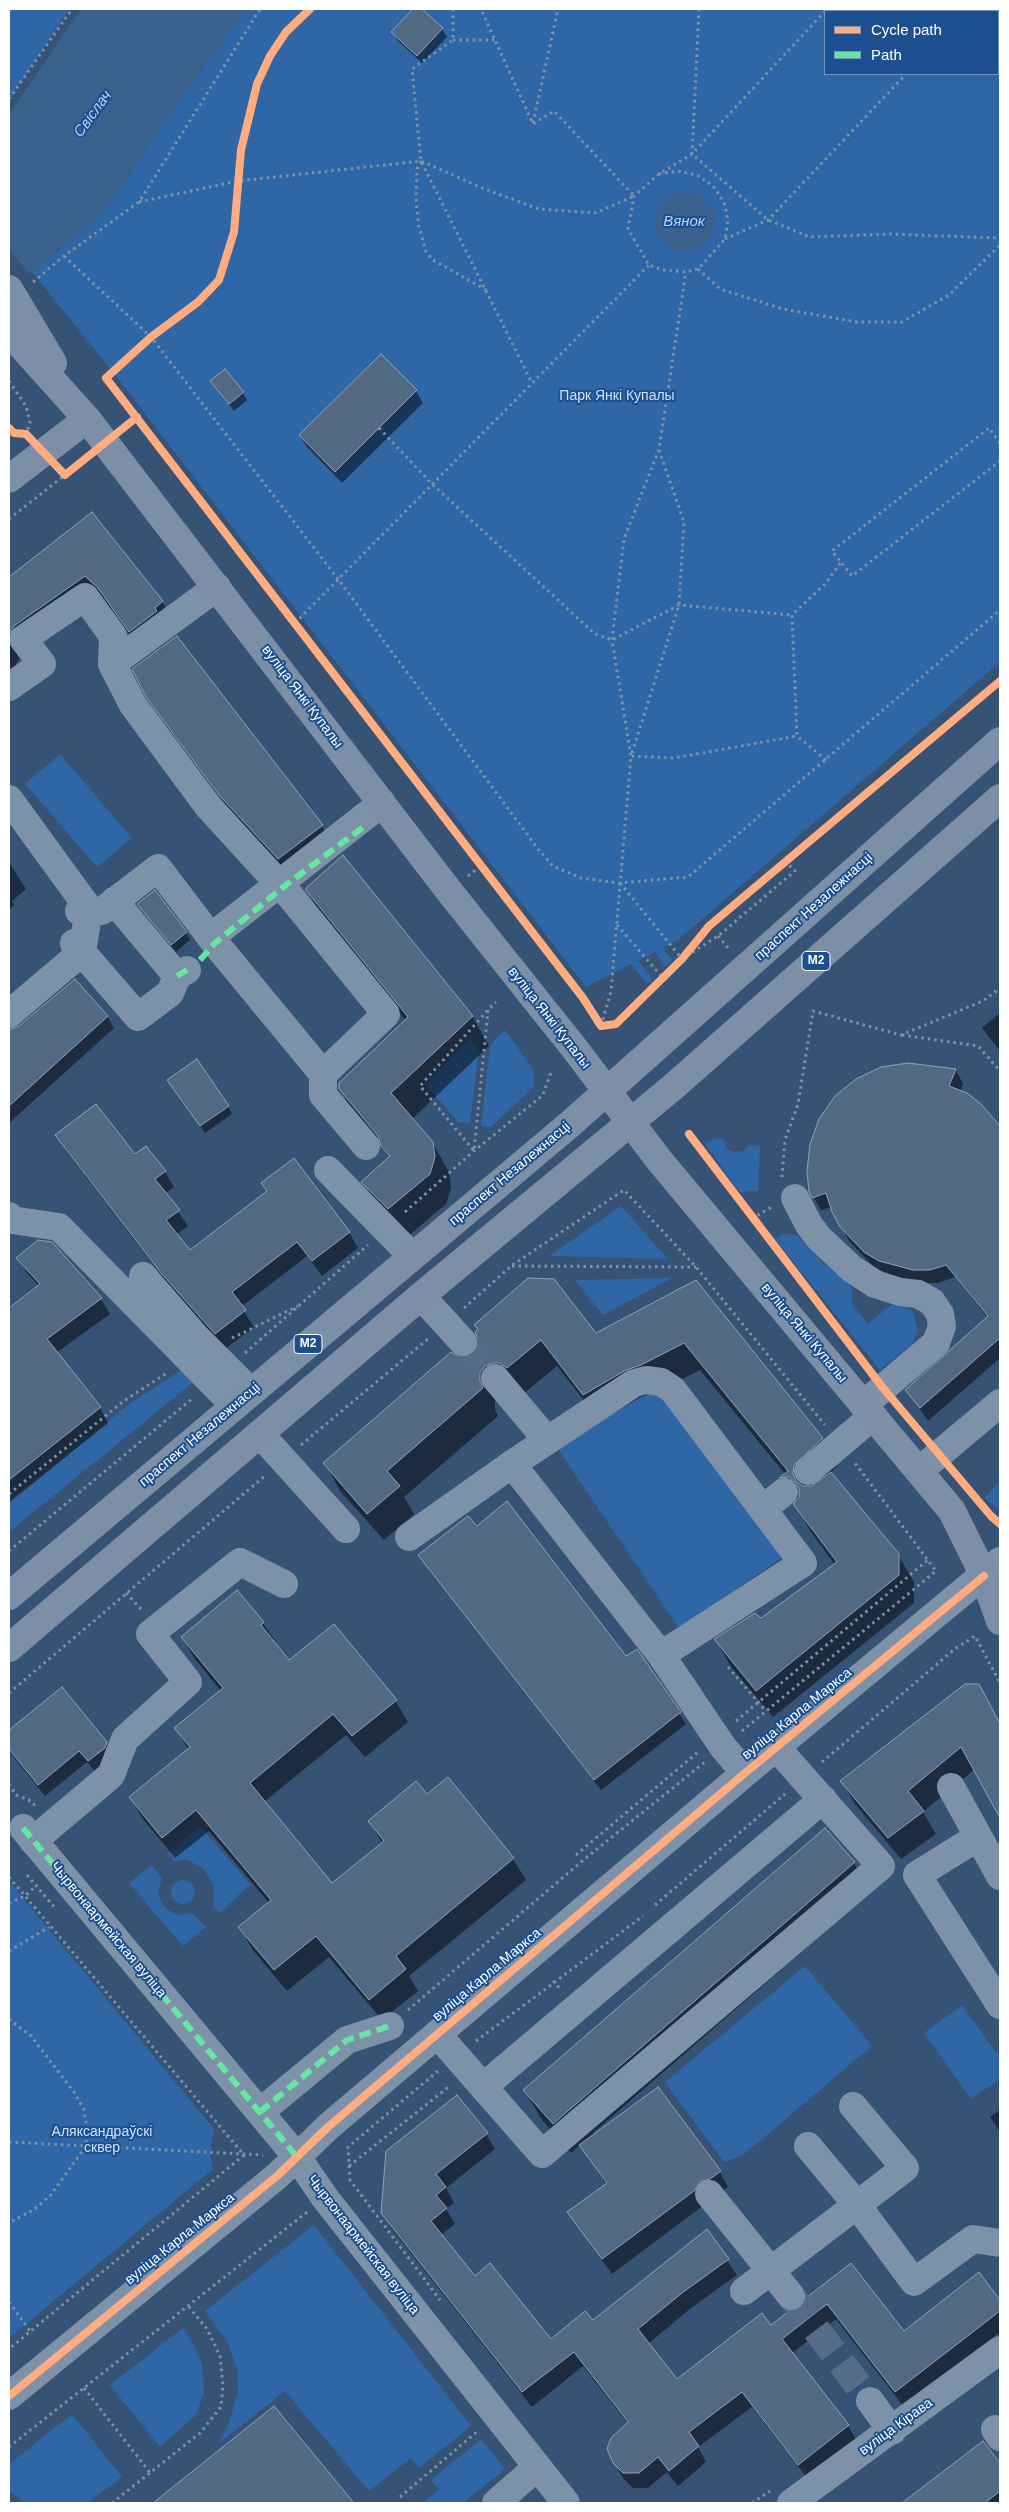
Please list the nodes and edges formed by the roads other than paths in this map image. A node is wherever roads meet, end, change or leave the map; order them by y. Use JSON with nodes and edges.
{"nodes":[{"id":1,"x":16,"y":288,"type":"edge"},
{"id":2,"x":9,"y":332,"type":"edge"},
{"id":3,"x":87,"y":419,"type":"junction"},
{"id":4,"x":9,"y":479,"type":"edge"},
{"id":5,"x":217,"y":587,"type":"junction"},
{"id":6,"x":112,"y":664,"type":"junction"},
{"id":7,"x":9,"y":687,"type":"edge"},
{"id":8,"x":1000,"y":741,"type":"edge"},
{"id":9,"x":1000,"y":798,"type":"edge"},
{"id":10,"x":9,"y":799,"type":"edge"},
{"id":11,"x":382,"y":802,"type":"junction"},
{"id":12,"x":9,"y":815,"type":"edge"},
{"id":13,"x":366,"y":825,"type":"dead end"},
{"id":14,"x":280,"y":886,"type":"junction"},
{"id":15,"x":94,"y":907,"type":"junction"},
{"id":16,"x":78,"y":947,"type":"junction"},
{"id":17,"x":198,"y":957,"type":"junction"},
{"id":18,"x":9,"y":998,"type":"edge"},
{"id":19,"x":9,"y":1014,"type":"edge"},
{"id":20,"x":323,"y":1074,"type":"junction"},
{"id":21,"x":606,"y":1091,"type":"junction"},
{"id":22,"x":630,"y":1123,"type":"junction"},
{"id":23,"x":366,"y":1146,"type":"dead end"},
{"id":24,"x":328,"y":1170,"type":"dead end"},
{"id":25,"x":784,"y":1195,"type":"road end"},
{"id":26,"x":9,"y":1216,"type":"edge"},
{"id":27,"x":412,"y":1256,"type":"junction"},
{"id":28,"x":143,"y":1276,"type":"dead end"},
{"id":29,"x":421,"y":1296,"type":"junction"},
{"id":30,"x":455,"y":1333,"type":"tunnel mouth"},
{"id":31,"x":199,"y":1354,"type":"junction"},
{"id":32,"x":495,"y":1378,"type":"tunnel mouth"},
{"id":33,"x":243,"y":1399,"type":"junction"},
{"id":34,"x":873,"y":1403,"type":"junction"},
{"id":35,"x":1000,"y":1403,"type":"edge"},
{"id":36,"x":260,"y":1434,"type":"junction"},
{"id":37,"x":547,"y":1440,"type":"junction"},
{"id":38,"x":512,"y":1464,"type":"junction"},
{"id":39,"x":808,"y":1471,"type":"dead end"},
{"id":40,"x":919,"y":1471,"type":"junction"},
{"id":41,"x":784,"y":1492,"type":"dead end"},
{"id":42,"x":763,"y":1510,"type":"junction"},
{"id":43,"x":346,"y":1529,"type":"dead end"},
{"id":44,"x":409,"y":1536,"type":"dead end"},
{"id":45,"x":992,"y":1568,"type":"edge"},
{"id":46,"x":284,"y":1584,"type":"dead end"},
{"id":47,"x":9,"y":1596,"type":"edge"},
{"id":48,"x":1000,"y":1621,"type":"edge"},
{"id":49,"x":9,"y":1648,"type":"edge"},
{"id":50,"x":661,"y":1655,"type":"junction"},
{"id":51,"x":776,"y":1747,"type":"junction"},
{"id":52,"x":746,"y":1772,"type":"junction"},
{"id":53,"x":951,"y":1787,"type":"dead end"},
{"id":54,"x":823,"y":1799,"type":"junction"},
{"id":55,"x":986,"y":1837,"type":"edge"},
{"id":56,"x":1000,"y":1876,"type":"edge"},
{"id":57,"x":1000,"y":2005,"type":"edge"},
{"id":58,"x":390,"y":2026,"type":"road end"},
{"id":59,"x":436,"y":2034,"type":"junction"},
{"id":60,"x":469,"y":2072,"type":"junction"},
{"id":61,"x":853,"y":2106,"type":"dead end"},
{"id":62,"x":260,"y":2112,"type":"junction"},
{"id":63,"x":808,"y":2146,"type":"dead end"},
{"id":64,"x":297,"y":2157,"type":"junction"},
{"id":65,"x":709,"y":2194,"type":"dead end"},
{"id":66,"x":857,"y":2205,"type":"junction"},
{"id":67,"x":1000,"y":2243,"type":"edge"},
{"id":68,"x":771,"y":2271,"type":"junction"},
{"id":69,"x":744,"y":2291,"type":"dead end"},
{"id":70,"x":791,"y":2296,"type":"tunnel mouth"},
{"id":71,"x":1000,"y":2350,"type":"edge"},
{"id":72,"x":9,"y":2396,"type":"edge"},
{"id":73,"x":870,"y":2401,"type":"tunnel mouth"},
{"id":74,"x":892,"y":2431,"type":"junction"},
{"id":75,"x":536,"y":2467,"type":"junction"},
{"id":76,"x":496,"y":2503,"type":"edge"},
{"id":77,"x":566,"y":2503,"type":"edge"},
{"id":78,"x":791,"y":2503,"type":"edge"}],
"edges":[{"from":1,"to":3,"type":"main road","name":"вуліца Янкі Купалы"},
{"from":2,"to":3,"type":"main road","name":"вуліца Янкі Купалы"},
{"from":3,"to":4,"type":"main road"},
{"from":3,"to":5,"type":"main road","name":"вуліца Янкі Купалы"},
{"from":5,"to":6,"type":"street"},
{"from":5,"to":11,"type":"main road","name":"вуліца Янкі Купалы"},
{"from":6,"to":7,"type":"street"},
{"from":6,"to":14,"type":"street"},
{"from":8,"to":21,"type":"main road","name":"праспект Незалежнасці","number":"М2"},
{"from":9,"to":22,"type":"main road","number":"М2"},
{"from":10,"to":15,"type":"street"},
{"from":11,"to":14,"type":"street"},
{"from":11,"to":21,"type":"main road","name":"вуліца Янкі Купалы"},
{"from":12,"to":15,"type":"street"},
{"from":13,"to":14,"type":"street"},
{"from":14,"to":17,"type":"street"},
{"from":14,"to":20,"type":"street"},
{"from":15,"to":16,"type":"street"},
{"from":15,"to":17,"type":"street"},
{"from":15,"to":17,"type":"street"},
{"from":16,"to":17,"type":"street"},
{"from":16,"to":18,"type":"street"},
{"from":16,"to":19,"type":"street"},
{"from":17,"to":20,"type":"street"},
{"from":20,"to":23,"type":"street"},
{"from":21,"to":22,"type":"main road","name":"вуліца Янкі Купалы"},
{"from":21,"to":27,"type":"main road","name":"праспект Незалежнасці","number":"М2"},
{"from":22,"to":29,"type":"main road","number":"М2"},
{"from":22,"to":34,"type":"main road","name":"вуліца Янкі Купалы"},
{"from":24,"to":27,"type":"street"},
{"from":25,"to":34,"type":"street"},
{"from":26,"to":31,"type":"street"},
{"from":27,"to":33,"type":"main road","name":"праспект Незалежнасці","number":"М2"},
{"from":28,"to":31,"type":"street"},
{"from":29,"to":30,"type":"street"},
{"from":29,"to":36,"type":"main road","number":"М2"},
{"from":31,"to":33,"type":"street"},
{"from":32,"to":37,"type":"street"},
{"from":33,"to":47,"type":"main road","name":"праспект Незалежнасці","number":"М2"},
{"from":34,"to":39,"type":"street"},
{"from":34,"to":40,"type":"main road","name":"вуліца Янкі Купалы"},
{"from":35,"to":40,"type":"street"},
{"from":36,"to":43,"type":"street"},
{"from":36,"to":49,"type":"main road","number":"М2"},
{"from":37,"to":38,"type":"street"},
{"from":37,"to":42,"type":"street"},
{"from":38,"to":44,"type":"street"},
{"from":38,"to":50,"type":"street"},
{"from":40,"to":45,"type":"main road","name":"вуліца Янкі Купалы"},
{"from":41,"to":42,"type":"street"},
{"from":42,"to":50,"type":"street"},
{"from":45,"to":48,"type":"main road","name":"вуліца Янкі Купалы"},
{"from":45,"to":51,"type":"street","name":"вуліца Карла Маркса"},
{"from":46,"to":62,"type":"street","name":"Чырвонаармейская вуліца"},
{"from":50,"to":52,"type":"street"},
{"from":51,"to":52,"type":"street","name":"вуліца Карла Маркса"},
{"from":51,"to":54,"type":"street"},
{"from":52,"to":59,"type":"street","name":"вуліца Карла Маркса"},
{"from":53,"to":55,"type":"street"},
{"from":54,"to":60,"type":"street"},
{"from":54,"to":60,"type":"street"},
{"from":55,"to":56,"type":"street"},
{"from":55,"to":57,"type":"street"},
{"from":58,"to":62,"type":"street"},
{"from":59,"to":60,"type":"street"},
{"from":59,"to":64,"type":"street","name":"вуліца Карла Маркса"},
{"from":61,"to":66,"type":"street"},
{"from":62,"to":64,"type":"street","name":"Чырвонаармейская вуліца"},
{"from":63,"to":66,"type":"street"},
{"from":64,"to":72,"type":"street","name":"вуліца Карла Маркса"},
{"from":64,"to":75,"type":"street","name":"Чырвонаармейская вуліца"},
{"from":65,"to":68,"type":"street"},
{"from":66,"to":67,"type":"street"},
{"from":66,"to":68,"type":"street"},
{"from":68,"to":69,"type":"street"},
{"from":68,"to":70,"type":"street"},
{"from":71,"to":74,"type":"street","name":"вуліца Кірава"},
{"from":73,"to":74,"type":"street"},
{"from":74,"to":78,"type":"street","name":"вуліца Кірава"},
{"from":75,"to":76,"type":"street"},
{"from":75,"to":77,"type":"street","name":"Чырвонаармейская вуліца"}]}
